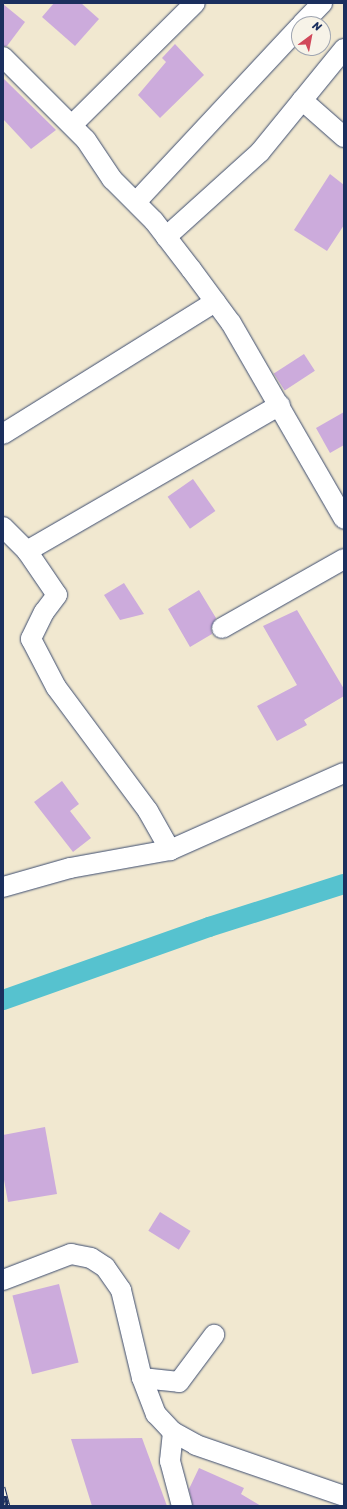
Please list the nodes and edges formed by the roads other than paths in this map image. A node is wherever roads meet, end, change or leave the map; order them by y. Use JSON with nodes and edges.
{"nodes":[{"id":1,"x":322,"y":3,"type":"edge"},
{"id":2,"x":184,"y":6,"type":"edge"},
{"id":3,"x":310,"y":16,"type":"edge"},
{"id":4,"x":291,"y":36,"type":"edge"},
{"id":5,"x":344,"y":49,"type":"edge"},
{"id":6,"x":3,"y":57,"type":"edge"},
{"id":7,"x":302,"y":100,"type":"junction"},
{"id":8,"x":72,"y":125,"type":"junction"},
{"id":9,"x":344,"y":137,"type":"edge"},
{"id":10,"x":136,"y":202,"type":"junction"},
{"id":11,"x":166,"y":237,"type":"junction"},
{"id":12,"x":215,"y":302,"type":"junction"},
{"id":13,"x":280,"y":405,"type":"junction"},
{"id":14,"x":3,"y":434,"type":"edge"},
{"id":15,"x":344,"y":519,"type":"edge"},
{"id":16,"x":3,"y":527,"type":"edge"},
{"id":17,"x":27,"y":551,"type":"junction"},
{"id":18,"x":344,"y":559,"type":"edge"},
{"id":19,"x":222,"y":628,"type":"dead end"},
{"id":20,"x":344,"y":773,"type":"edge"},
{"id":21,"x":170,"y":850,"type":"junction"},
{"id":22,"x":3,"y":887,"type":"edge"},
{"id":23,"x":3,"y":1280,"type":"edge"},
{"id":24,"x":214,"y":1335,"type":"dead end"},
{"id":25,"x":142,"y":1378,"type":"junction"},
{"id":26,"x":173,"y":1432,"type":"junction"},
{"id":27,"x":344,"y":1496,"type":"edge"},
{"id":28,"x":182,"y":1506,"type":"edge"}],
"edges":[{"from":1,"to":3,"type":"street"},
{"from":2,"to":8,"type":"street"},
{"from":4,"to":10,"type":"street"},
{"from":5,"to":7,"type":"street"},
{"from":6,"to":8,"type":"street"},
{"from":7,"to":9,"type":"street"},
{"from":7,"to":11,"type":"street"},
{"from":8,"to":10,"type":"street"},
{"from":10,"to":11,"type":"street"},
{"from":11,"to":12,"type":"street"},
{"from":12,"to":13,"type":"street"},
{"from":12,"to":14,"type":"street"},
{"from":13,"to":15,"type":"street"},
{"from":13,"to":17,"type":"street"},
{"from":16,"to":17,"type":"street"},
{"from":17,"to":21,"type":"street"},
{"from":18,"to":19,"type":"street"},
{"from":20,"to":21,"type":"street"},
{"from":21,"to":22,"type":"street"},
{"from":23,"to":25,"type":"street"},
{"from":24,"to":25,"type":"street"},
{"from":25,"to":26,"type":"street"},
{"from":26,"to":27,"type":"street"},
{"from":26,"to":28,"type":"street"}]}
